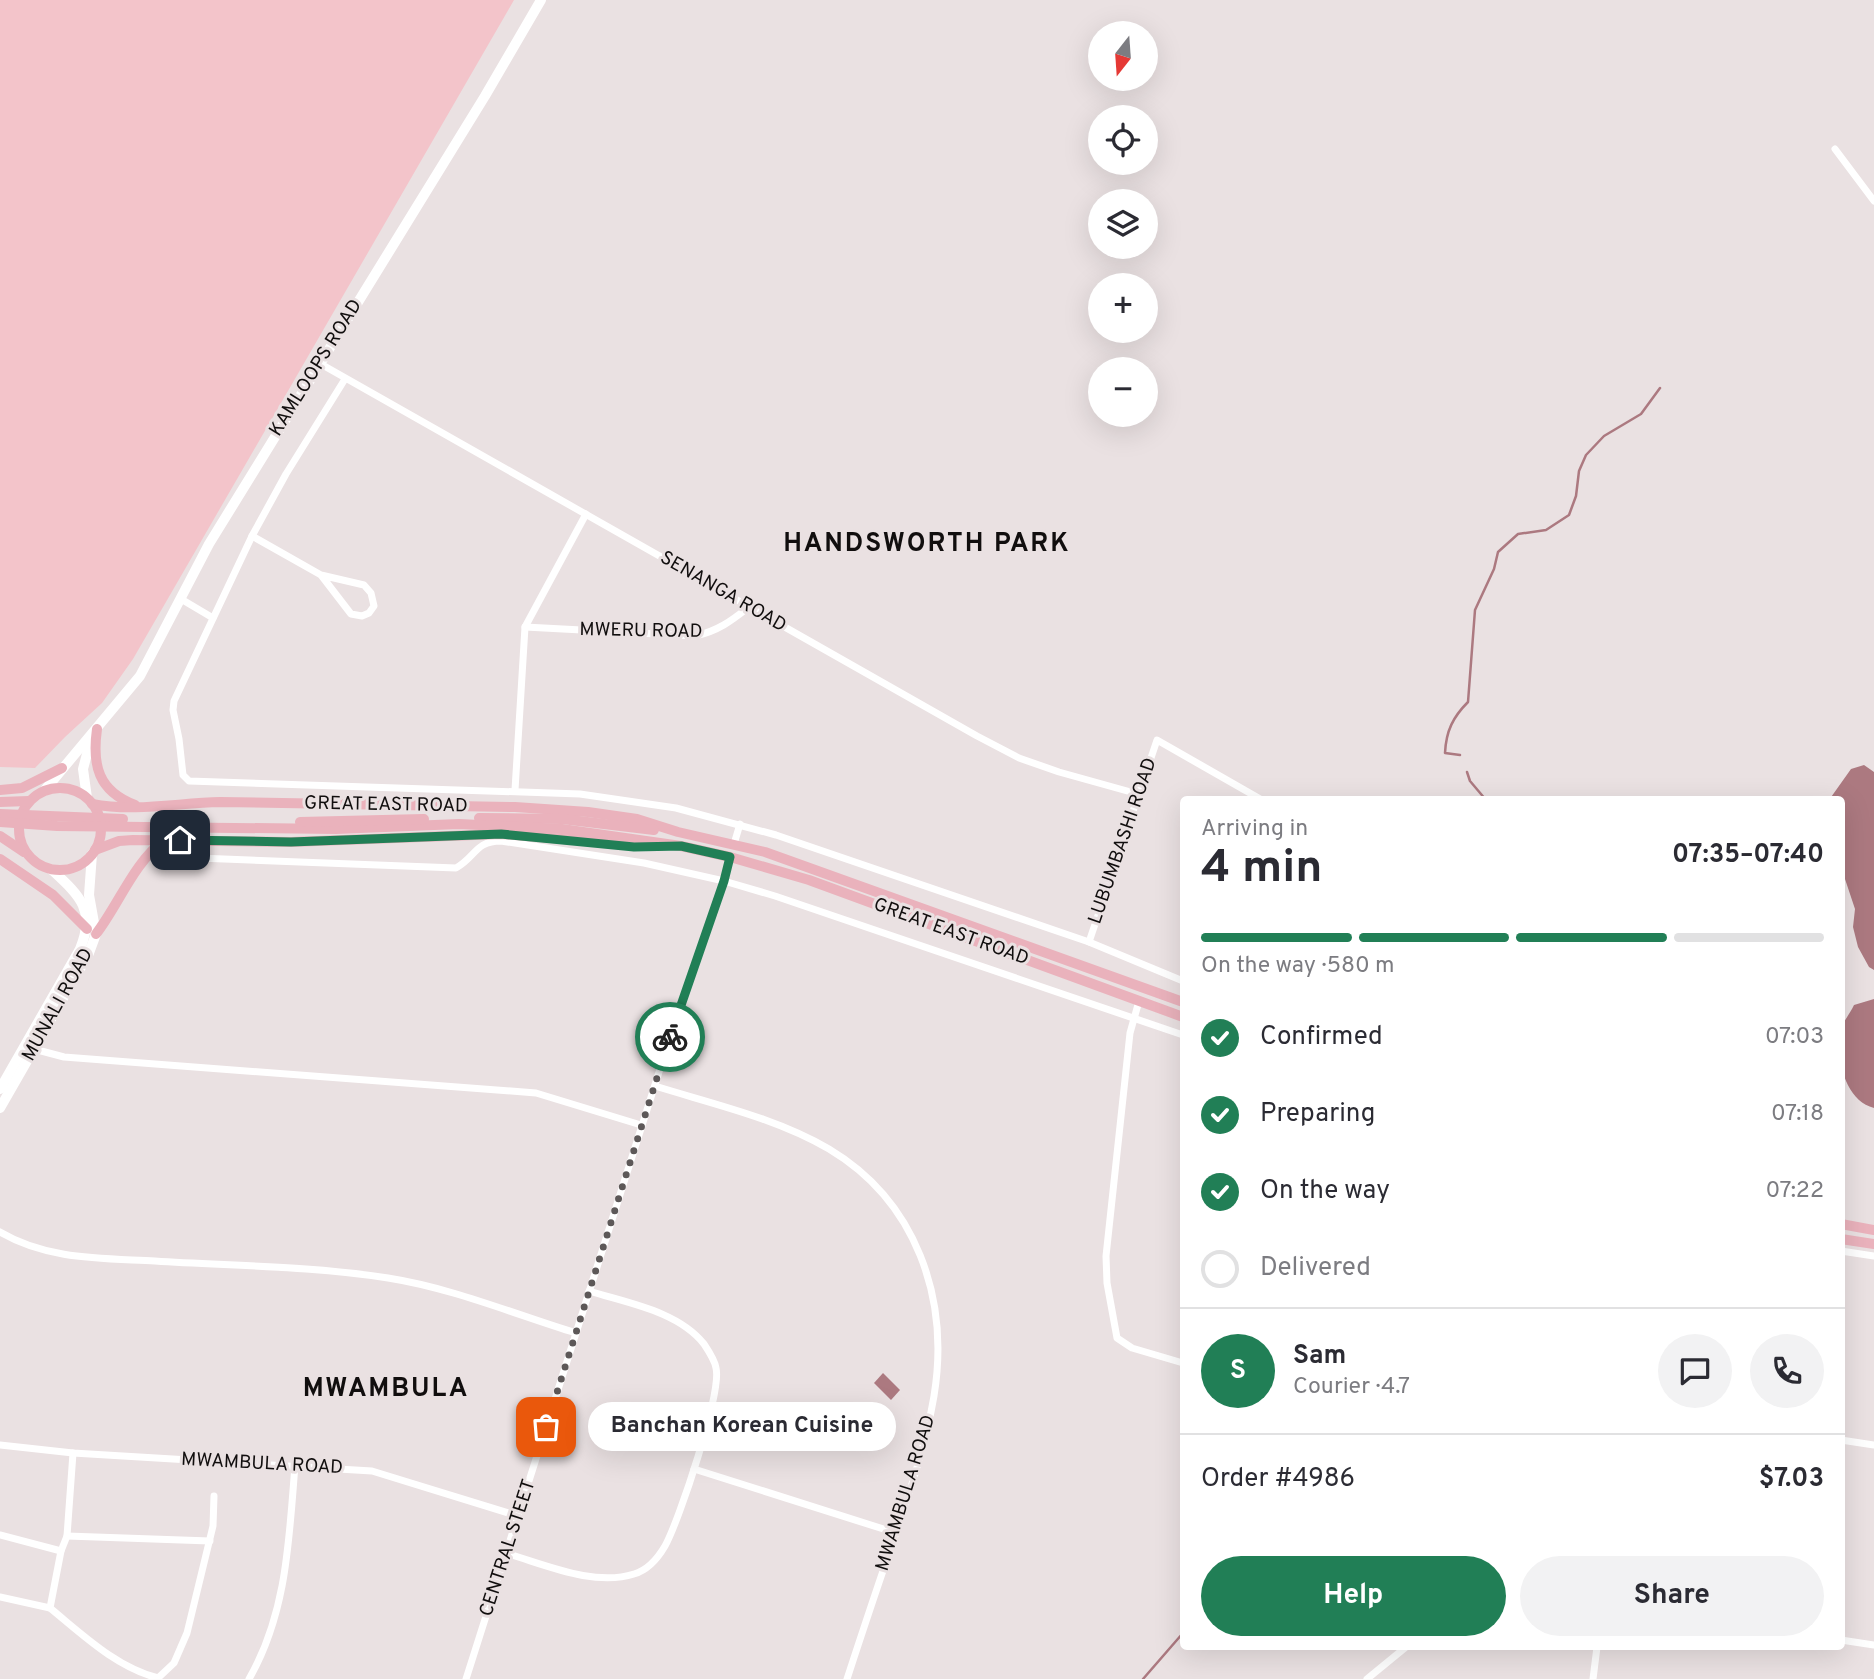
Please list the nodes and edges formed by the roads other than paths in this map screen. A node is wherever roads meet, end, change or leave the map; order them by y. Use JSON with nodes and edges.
{"nodes":[{"id":1,"x":541,"y":0,"type":"edge"},
{"id":2,"x":1835,"y":149,"type":"dead end"},
{"id":3,"x":1874,"y":201,"type":"edge"},
{"id":4,"x":319,"y":363,"type":"junction"},
{"id":5,"x":345,"y":379,"type":"junction"},
{"id":6,"x":586,"y":514,"type":"junction"},
{"id":7,"x":252,"y":536,"type":"junction"},
{"id":8,"x":321,"y":575,"type":"junction"},
{"id":9,"x":181,"y":599,"type":"junction"},
{"id":10,"x":749,"y":607,"type":"junction"},
{"id":11,"x":213,"y":618,"type":"junction"},
{"id":12,"x":526,"y":627,"type":"junction"},
{"id":13,"x":94,"y":732,"type":"junction"},
{"id":14,"x":62,"y":768,"type":"junction"},
{"id":15,"x":0,"y":790,"type":"edge"},
{"id":16,"x":44,"y":790,"type":"junction"},
{"id":17,"x":515,"y":790,"type":"junction"},
{"id":18,"x":1138,"y":794,"type":"junction"},
{"id":19,"x":1255,"y":796,"type":"edge"},
{"id":20,"x":89,"y":801,"type":"junction"},
{"id":21,"x":0,"y":802,"type":"edge"},
{"id":22,"x":29,"y":802,"type":"junction"},
{"id":23,"x":149,"y":807,"type":"junction"},
{"id":24,"x":0,"y":814,"type":"edge"},
{"id":25,"x":0,"y":822,"type":"edge"},
{"id":26,"x":119,"y":823,"type":"junction"},
{"id":27,"x":740,"y":824,"type":"junction"},
{"id":28,"x":678,"y":832,"type":"junction"},
{"id":29,"x":0,"y":836,"type":"edge"},
{"id":30,"x":164,"y":840,"type":"junction"},
{"id":31,"x":734,"y":844,"type":"junction"},
{"id":32,"x":677,"y":846,"type":"junction"},
{"id":33,"x":94,"y":852,"type":"junction"},
{"id":34,"x":26,"y":853,"type":"junction"},
{"id":35,"x":147,"y":856,"type":"junction"},
{"id":36,"x":730,"y":857,"type":"junction"},
{"id":37,"x":0,"y":859,"type":"edge"},
{"id":38,"x":52,"y":870,"type":"junction"},
{"id":39,"x":724,"y":881,"type":"junction"},
{"id":40,"x":92,"y":934,"type":"junction"},
{"id":41,"x":1089,"y":942,"type":"junction"},
{"id":42,"x":1180,"y":980,"type":"edge"},
{"id":43,"x":1139,"y":1000,"type":"junction"},
{"id":44,"x":1180,"y":1001,"type":"edge"},
{"id":45,"x":1180,"y":1016,"type":"edge"},
{"id":46,"x":1133,"y":1018,"type":"junction"},
{"id":47,"x":1180,"y":1034,"type":"edge"},
{"id":48,"x":29,"y":1047,"type":"junction"},
{"id":49,"x":655,"y":1086,"type":"junction"},
{"id":50,"x":0,"y":1089,"type":"edge"},
{"id":51,"x":0,"y":1108,"type":"edge"},
{"id":52,"x":642,"y":1125,"type":"junction"},
{"id":53,"x":1845,"y":1225,"type":"edge"},
{"id":54,"x":1874,"y":1230,"type":"edge"},
{"id":55,"x":0,"y":1233,"type":"edge"},
{"id":56,"x":1845,"y":1240,"type":"edge"},
{"id":57,"x":1874,"y":1244,"type":"edge"},
{"id":58,"x":1845,"y":1252,"type":"edge"},
{"id":59,"x":1874,"y":1256,"type":"edge"},
{"id":60,"x":590,"y":1291,"type":"junction"},
{"id":61,"x":576,"y":1333,"type":"junction"},
{"id":62,"x":1180,"y":1362,"type":"edge"},
{"id":63,"x":1845,"y":1441,"type":"edge"},
{"id":64,"x":0,"y":1445,"type":"edge"},
{"id":65,"x":1874,"y":1445,"type":"edge"},
{"id":66,"x":73,"y":1453,"type":"junction"},
{"id":67,"x":295,"y":1465,"type":"junction"},
{"id":68,"x":694,"y":1469,"type":"junction"},
{"id":69,"x":214,"y":1496,"type":"dead end"},
{"id":70,"x":518,"y":1516,"type":"junction"},
{"id":71,"x":896,"y":1533,"type":"junction"},
{"id":72,"x":0,"y":1535,"type":"edge"},
{"id":73,"x":67,"y":1536,"type":"junction"},
{"id":74,"x":210,"y":1541,"type":"junction"},
{"id":75,"x":61,"y":1551,"type":"junction"},
{"id":76,"x":505,"y":1553,"type":"junction"},
{"id":77,"x":0,"y":1597,"type":"edge"},
{"id":78,"x":50,"y":1608,"type":"junction"},
{"id":79,"x":1845,"y":1640,"type":"edge"},
{"id":80,"x":1874,"y":1644,"type":"edge"},
{"id":81,"x":1402,"y":1650,"type":"edge"},
{"id":82,"x":1597,"y":1650,"type":"edge"},
{"id":83,"x":249,"y":1679,"type":"edge"},
{"id":84,"x":466,"y":1679,"type":"edge"},
{"id":85,"x":847,"y":1679,"type":"edge"},
{"id":86,"x":1367,"y":1679,"type":"edge"},
{"id":87,"x":1593,"y":1679,"type":"edge"}],
"edges":[{"from":1,"to":4,"type":"main road","name":"KAMLOOPS ROAD"},
{"from":2,"to":3,"type":"street"},
{"from":4,"to":5,"type":"street","name":"SENANGA ROAD"},
{"from":4,"to":9,"type":"main road","name":"KAMLOOPS ROAD"},
{"from":5,"to":6,"type":"street","name":"SENANGA ROAD"},
{"from":5,"to":7,"type":"street"},
{"from":6,"to":10,"type":"street","name":"SENANGA ROAD"},
{"from":6,"to":12,"type":"street"},
{"from":7,"to":8,"type":"street"},
{"from":7,"to":11,"type":"street"},
{"from":8,"to":8,"type":"street"},
{"from":9,"to":11,"type":"street"},
{"from":9,"to":13,"type":"main road","name":"KAMLOOPS ROAD"},
{"from":10,"to":12,"type":"street","name":"MWERU ROAD"},
{"from":10,"to":18,"type":"street","name":"SENANGA ROAD"},
{"from":11,"to":17,"type":"street"},
{"from":12,"to":17,"type":"street"},
{"from":13,"to":14,"type":"main road","name":"KAMLOOPS ROAD"},
{"from":13,"to":20,"type":"main road","name":"KAMLOOPS ROAD"},
{"from":13,"to":23,"type":"main road"},
{"from":14,"to":15,"type":"main road"},
{"from":14,"to":16,"type":"main road","name":"KAMLOOPS ROAD"},
{"from":16,"to":20,"type":"main road"},
{"from":16,"to":22,"type":"main road"},
{"from":17,"to":27,"type":"street"},
{"from":18,"to":19,"type":"street","name":"LUBUMBASHI ROAD"},
{"from":18,"to":41,"type":"street","name":"LUBUMBASHI ROAD"},
{"from":20,"to":23,"type":"main road","name":"GREAT EAST ROAD"},
{"from":20,"to":33,"type":"main road"},
{"from":21,"to":22,"type":"main road"},
{"from":22,"to":34,"type":"main road"},
{"from":23,"to":28,"type":"main road","name":"GREAT EAST ROAD"},
{"from":24,"to":26,"type":"main road","name":"GREAT EAST ROAD"},
{"from":25,"to":26,"type":"main road","name":"GREAT EAST ROAD"},
{"from":26,"to":28,"type":"main road","name":"GREAT EAST ROAD"},
{"from":26,"to":32,"type":"main road","name":"GREAT EAST ROAD"},
{"from":27,"to":31,"type":"street"},
{"from":27,"to":41,"type":"street"},
{"from":28,"to":31,"type":"main road","name":"GREAT EAST ROAD"},
{"from":29,"to":34,"type":"main road"},
{"from":30,"to":32,"type":"main road","name":"GREAT EAST ROAD"},
{"from":30,"to":33,"type":"main road","name":"GREAT EAST ROAD"},
{"from":30,"to":35,"type":"main road"},
{"from":31,"to":44,"type":"main road","name":"GREAT EAST ROAD"},
{"from":32,"to":36,"type":"main road","name":"GREAT EAST ROAD"},
{"from":33,"to":38,"type":"main road"},
{"from":33,"to":40,"type":"main road","name":"MUNALI ROAD"},
{"from":34,"to":38,"type":"main road"},
{"from":35,"to":39,"type":"street"},
{"from":35,"to":40,"type":"main road"},
{"from":36,"to":39,"type":"street","name":"CENTRAL STEET"},
{"from":36,"to":43,"type":"main road","name":"GREAT EAST ROAD"},
{"from":37,"to":40,"type":"main road"},
{"from":38,"to":40,"type":"main road","name":"MUNALI ROAD"},
{"from":39,"to":46,"type":"street"},
{"from":39,"to":49,"type":"street","name":"CENTRAL STEET"},
{"from":40,"to":48,"type":"main road","name":"MUNALI ROAD"},
{"from":41,"to":42,"type":"street"},
{"from":43,"to":45,"type":"main road","name":"GREAT EAST ROAD"},
{"from":43,"to":46,"type":"street"},
{"from":46,"to":47,"type":"street"},
{"from":46,"to":62,"type":"street"},
{"from":48,"to":50,"type":"main road","name":"MUNALI ROAD"},
{"from":48,"to":51,"type":"main road","name":"MUNALI ROAD"},
{"from":48,"to":52,"type":"street"},
{"from":49,"to":52,"type":"street","name":"CENTRAL STEET"},
{"from":49,"to":71,"type":"street","name":"MWAMBULA ROAD"},
{"from":52,"to":60,"type":"street","name":"CENTRAL STEET"},
{"from":53,"to":54,"type":"main road"},
{"from":55,"to":61,"type":"street"},
{"from":56,"to":57,"type":"main road"},
{"from":58,"to":59,"type":"street"},
{"from":60,"to":61,"type":"street","name":"CENTRAL STEET"},
{"from":60,"to":68,"type":"street"},
{"from":61,"to":70,"type":"street","name":"CENTRAL STEET"},
{"from":63,"to":65,"type":"street"},
{"from":64,"to":66,"type":"street","name":"MWAMBULA ROAD"},
{"from":66,"to":67,"type":"street","name":"MWAMBULA ROAD"},
{"from":66,"to":73,"type":"street"},
{"from":67,"to":70,"type":"street","name":"MWAMBULA ROAD"},
{"from":67,"to":83,"type":"street"},
{"from":68,"to":71,"type":"street"},
{"from":68,"to":76,"type":"street"},
{"from":69,"to":74,"type":"street"},
{"from":70,"to":76,"type":"street","name":"CENTRAL STEET"},
{"from":71,"to":85,"type":"street","name":"MWAMBULA ROAD"},
{"from":72,"to":75,"type":"street"},
{"from":73,"to":74,"type":"street"},
{"from":73,"to":75,"type":"street"},
{"from":74,"to":78,"type":"street"},
{"from":75,"to":78,"type":"street"},
{"from":76,"to":84,"type":"street","name":"CENTRAL STEET"},
{"from":77,"to":78,"type":"street"},
{"from":79,"to":80,"type":"street"},
{"from":81,"to":86,"type":"street"},
{"from":82,"to":87,"type":"street"}]}
